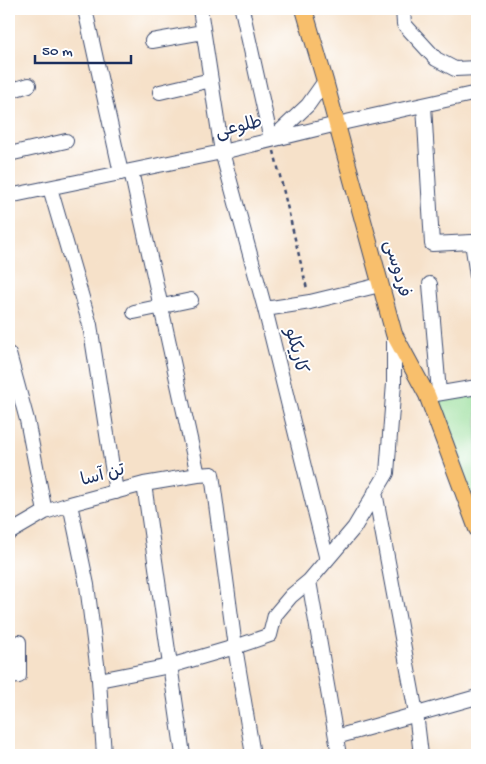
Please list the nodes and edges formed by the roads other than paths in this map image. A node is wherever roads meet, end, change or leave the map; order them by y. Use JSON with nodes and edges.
{"nodes":[{"id":1,"x":85,"y":9,"type":"edge"},
{"id":2,"x":200,"y":9,"type":"edge"},
{"id":3,"x":242,"y":9,"type":"edge"},
{"id":4,"x":304,"y":9,"type":"edge"},
{"id":5,"x":403,"y":9,"type":"edge"},
{"id":6,"x":203,"y":32,"type":"junction"},
{"id":7,"x":152,"y":41,"type":"dead end"},
{"id":8,"x":477,"y":68,"type":"edge"},
{"id":9,"x":211,"y":80,"type":"junction"},
{"id":10,"x":325,"y":80,"type":"junction"},
{"id":11,"x":29,"y":85,"type":"dead end"},
{"id":12,"x":9,"y":91,"type":"edge"},
{"id":13,"x":160,"y":92,"type":"dead end"},
{"id":14,"x":477,"y":93,"type":"edge"},
{"id":15,"x":424,"y":105,"type":"junction"},
{"id":16,"x":337,"y":124,"type":"junction"},
{"id":17,"x":271,"y":140,"type":"junction"},
{"id":18,"x":66,"y":141,"type":"dead end"},
{"id":19,"x":222,"y":152,"type":"junction"},
{"id":20,"x":9,"y":154,"type":"edge"},
{"id":21,"x":126,"y":172,"type":"junction"},
{"id":22,"x":50,"y":188,"type":"junction"},
{"id":23,"x":9,"y":196,"type":"edge"},
{"id":24,"x":477,"y":276,"type":"edge"},
{"id":25,"x":430,"y":284,"type":"dead end"},
{"id":26,"x":380,"y":285,"type":"junction"},
{"id":27,"x":191,"y":300,"type":"dead end"},
{"id":28,"x":162,"y":307,"type":"junction"},
{"id":29,"x":265,"y":309,"type":"junction"},
{"id":30,"x":134,"y":312,"type":"dead end"},
{"id":31,"x":394,"y":334,"type":"junction"},
{"id":32,"x":9,"y":354,"type":"edge"},
{"id":33,"x":477,"y":387,"type":"edge"},
{"id":34,"x":433,"y":394,"type":"junction"},
{"id":35,"x":205,"y":474,"type":"junction"},
{"id":36,"x":144,"y":484,"type":"junction"},
{"id":37,"x":116,"y":492,"type":"junction"},
{"id":38,"x":375,"y":492,"type":"junction"},
{"id":39,"x":70,"y":504,"type":"junction"},
{"id":40,"x":45,"y":512,"type":"junction"},
{"id":41,"x":477,"y":529,"type":"edge"},
{"id":42,"x":9,"y":533,"type":"edge"},
{"id":43,"x":327,"y":560,"type":"junction"},
{"id":44,"x":309,"y":581,"type":"junction"},
{"id":45,"x":19,"y":642,"type":"dead end"},
{"id":46,"x":235,"y":647,"type":"junction"},
{"id":47,"x":170,"y":666,"type":"junction"},
{"id":48,"x":9,"y":677,"type":"edge"},
{"id":49,"x":99,"y":680,"type":"junction"},
{"id":50,"x":477,"y":696,"type":"edge"},
{"id":51,"x":416,"y":713,"type":"junction"},
{"id":52,"x":336,"y":737,"type":"junction"},
{"id":53,"x":104,"y":755,"type":"edge"},
{"id":54,"x":183,"y":755,"type":"edge"},
{"id":55,"x":253,"y":755,"type":"edge"},
{"id":56,"x":339,"y":755,"type":"edge"},
{"id":57,"x":422,"y":755,"type":"edge"}],
"edges":[{"from":1,"to":21,"type":"street"},
{"from":2,"to":6,"type":"street","name":"کاریکلو"},
{"from":3,"to":17,"type":"street"},
{"from":4,"to":10,"type":"main road","name":"فردوسی"},
{"from":5,"to":8,"type":"street"},
{"from":6,"to":7,"type":"street"},
{"from":6,"to":9,"type":"street","name":"کاریکلو"},
{"from":9,"to":13,"type":"street"},
{"from":9,"to":19,"type":"street","name":"کاریکلو"},
{"from":10,"to":16,"type":"main road","name":"فردوسی"},
{"from":10,"to":17,"type":"street"},
{"from":11,"to":12,"type":"street"},
{"from":14,"to":15,"type":"street","name":"طلوعی"},
{"from":15,"to":16,"type":"street","name":"طلوعی"},
{"from":15,"to":24,"type":"street"},
{"from":16,"to":17,"type":"street","name":"طلوعی"},
{"from":16,"to":26,"type":"main road","name":"فردوسی"},
{"from":17,"to":19,"type":"street","name":"طلوعی"},
{"from":18,"to":20,"type":"street"},
{"from":19,"to":21,"type":"street","name":"طلوعی"},
{"from":19,"to":29,"type":"street","name":"کاریکلو"},
{"from":21,"to":22,"type":"street","name":"طلوعی"},
{"from":21,"to":28,"type":"street"},
{"from":22,"to":23,"type":"street","name":"طلوعی"},
{"from":22,"to":37,"type":"street"},
{"from":25,"to":34,"type":"street"},
{"from":26,"to":29,"type":"street"},
{"from":26,"to":31,"type":"main road","name":"فردوسی"},
{"from":27,"to":28,"type":"street"},
{"from":28,"to":30,"type":"street"},
{"from":28,"to":35,"type":"street"},
{"from":29,"to":43,"type":"street","name":"کاریکلو"},
{"from":31,"to":34,"type":"main road","name":"فردوسی"},
{"from":31,"to":38,"type":"street"},
{"from":32,"to":40,"type":"street"},
{"from":33,"to":34,"type":"street"},
{"from":34,"to":41,"type":"main road","name":"فردوسی"},
{"from":35,"to":36,"type":"street","name":"تن آسا"},
{"from":35,"to":46,"type":"street"},
{"from":36,"to":37,"type":"street","name":"تن آسا"},
{"from":36,"to":47,"type":"street"},
{"from":37,"to":39,"type":"street","name":"تن آسا"},
{"from":38,"to":43,"type":"street"},
{"from":38,"to":51,"type":"street"},
{"from":39,"to":40,"type":"street","name":"تن آسا"},
{"from":39,"to":49,"type":"street"},
{"from":40,"to":42,"type":"street","name":"تن آسا"},
{"from":43,"to":44,"type":"street"},
{"from":44,"to":46,"type":"street"},
{"from":44,"to":52,"type":"street"},
{"from":45,"to":48,"type":"street"},
{"from":46,"to":47,"type":"street"},
{"from":46,"to":55,"type":"street"},
{"from":47,"to":49,"type":"street"},
{"from":47,"to":54,"type":"street"},
{"from":49,"to":53,"type":"street"},
{"from":50,"to":51,"type":"street"},
{"from":51,"to":52,"type":"street"},
{"from":51,"to":57,"type":"street"},
{"from":52,"to":56,"type":"street"}]}
